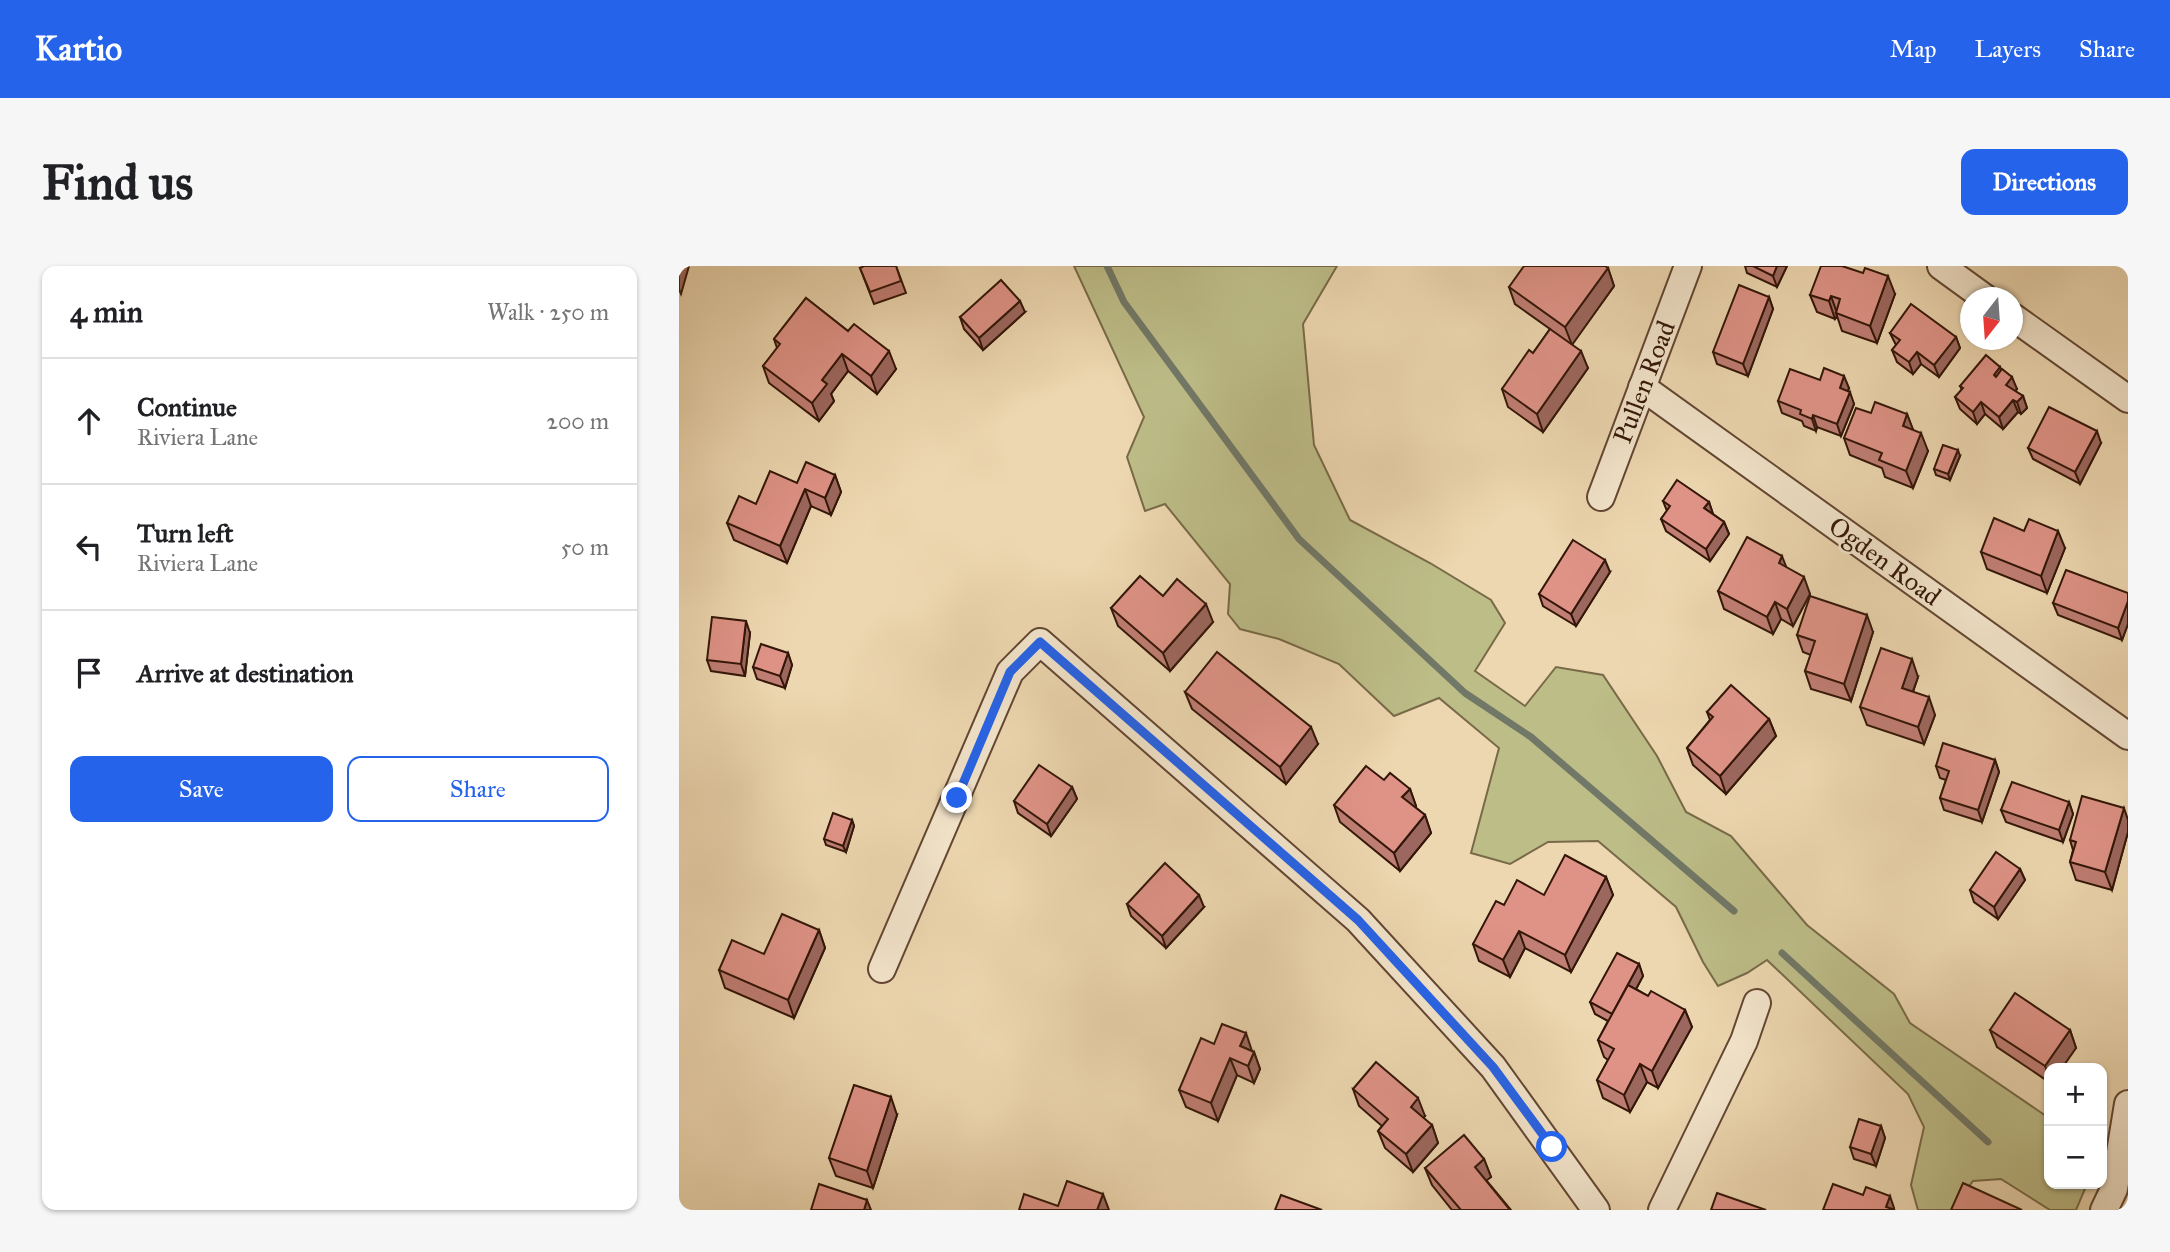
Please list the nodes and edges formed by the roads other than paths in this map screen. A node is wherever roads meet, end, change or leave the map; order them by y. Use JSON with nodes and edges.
{"nodes":[{"id":1,"x":1688,"y":266,"type":"edge"},
{"id":2,"x":1941,"y":266,"type":"edge"},
{"id":3,"x":1970,"y":287,"type":"edge"},
{"id":4,"x":2023,"y":324,"type":"edge"},
{"id":5,"x":1642,"y":387,"type":"junction"},
{"id":6,"x":2128,"y":399,"type":"edge"},
{"id":7,"x":1601,"y":498,"type":"dead end"},
{"id":8,"x":2128,"y":736,"type":"edge"},
{"id":9,"x":882,"y":969,"type":"dead end"},
{"id":10,"x":1757,"y":1003,"type":"dead end"},
{"id":11,"x":2128,"y":1104,"type":"edge"},
{"id":12,"x":1597,"y":1210,"type":"edge"},
{"id":13,"x":1662,"y":1210,"type":"edge"},
{"id":14,"x":2104,"y":1210,"type":"edge"}],
"edges":[{"from":1,"to":5,"type":"street","name":"Pullen Road"},
{"from":2,"to":3,"type":"street"},
{"from":4,"to":6,"type":"street"},
{"from":5,"to":7,"type":"street","name":"Pullen Road"},
{"from":5,"to":8,"type":"street","name":"Ogden Road"},
{"from":9,"to":12,"type":"street"},
{"from":10,"to":13,"type":"street"},
{"from":11,"to":14,"type":"street"}]}
